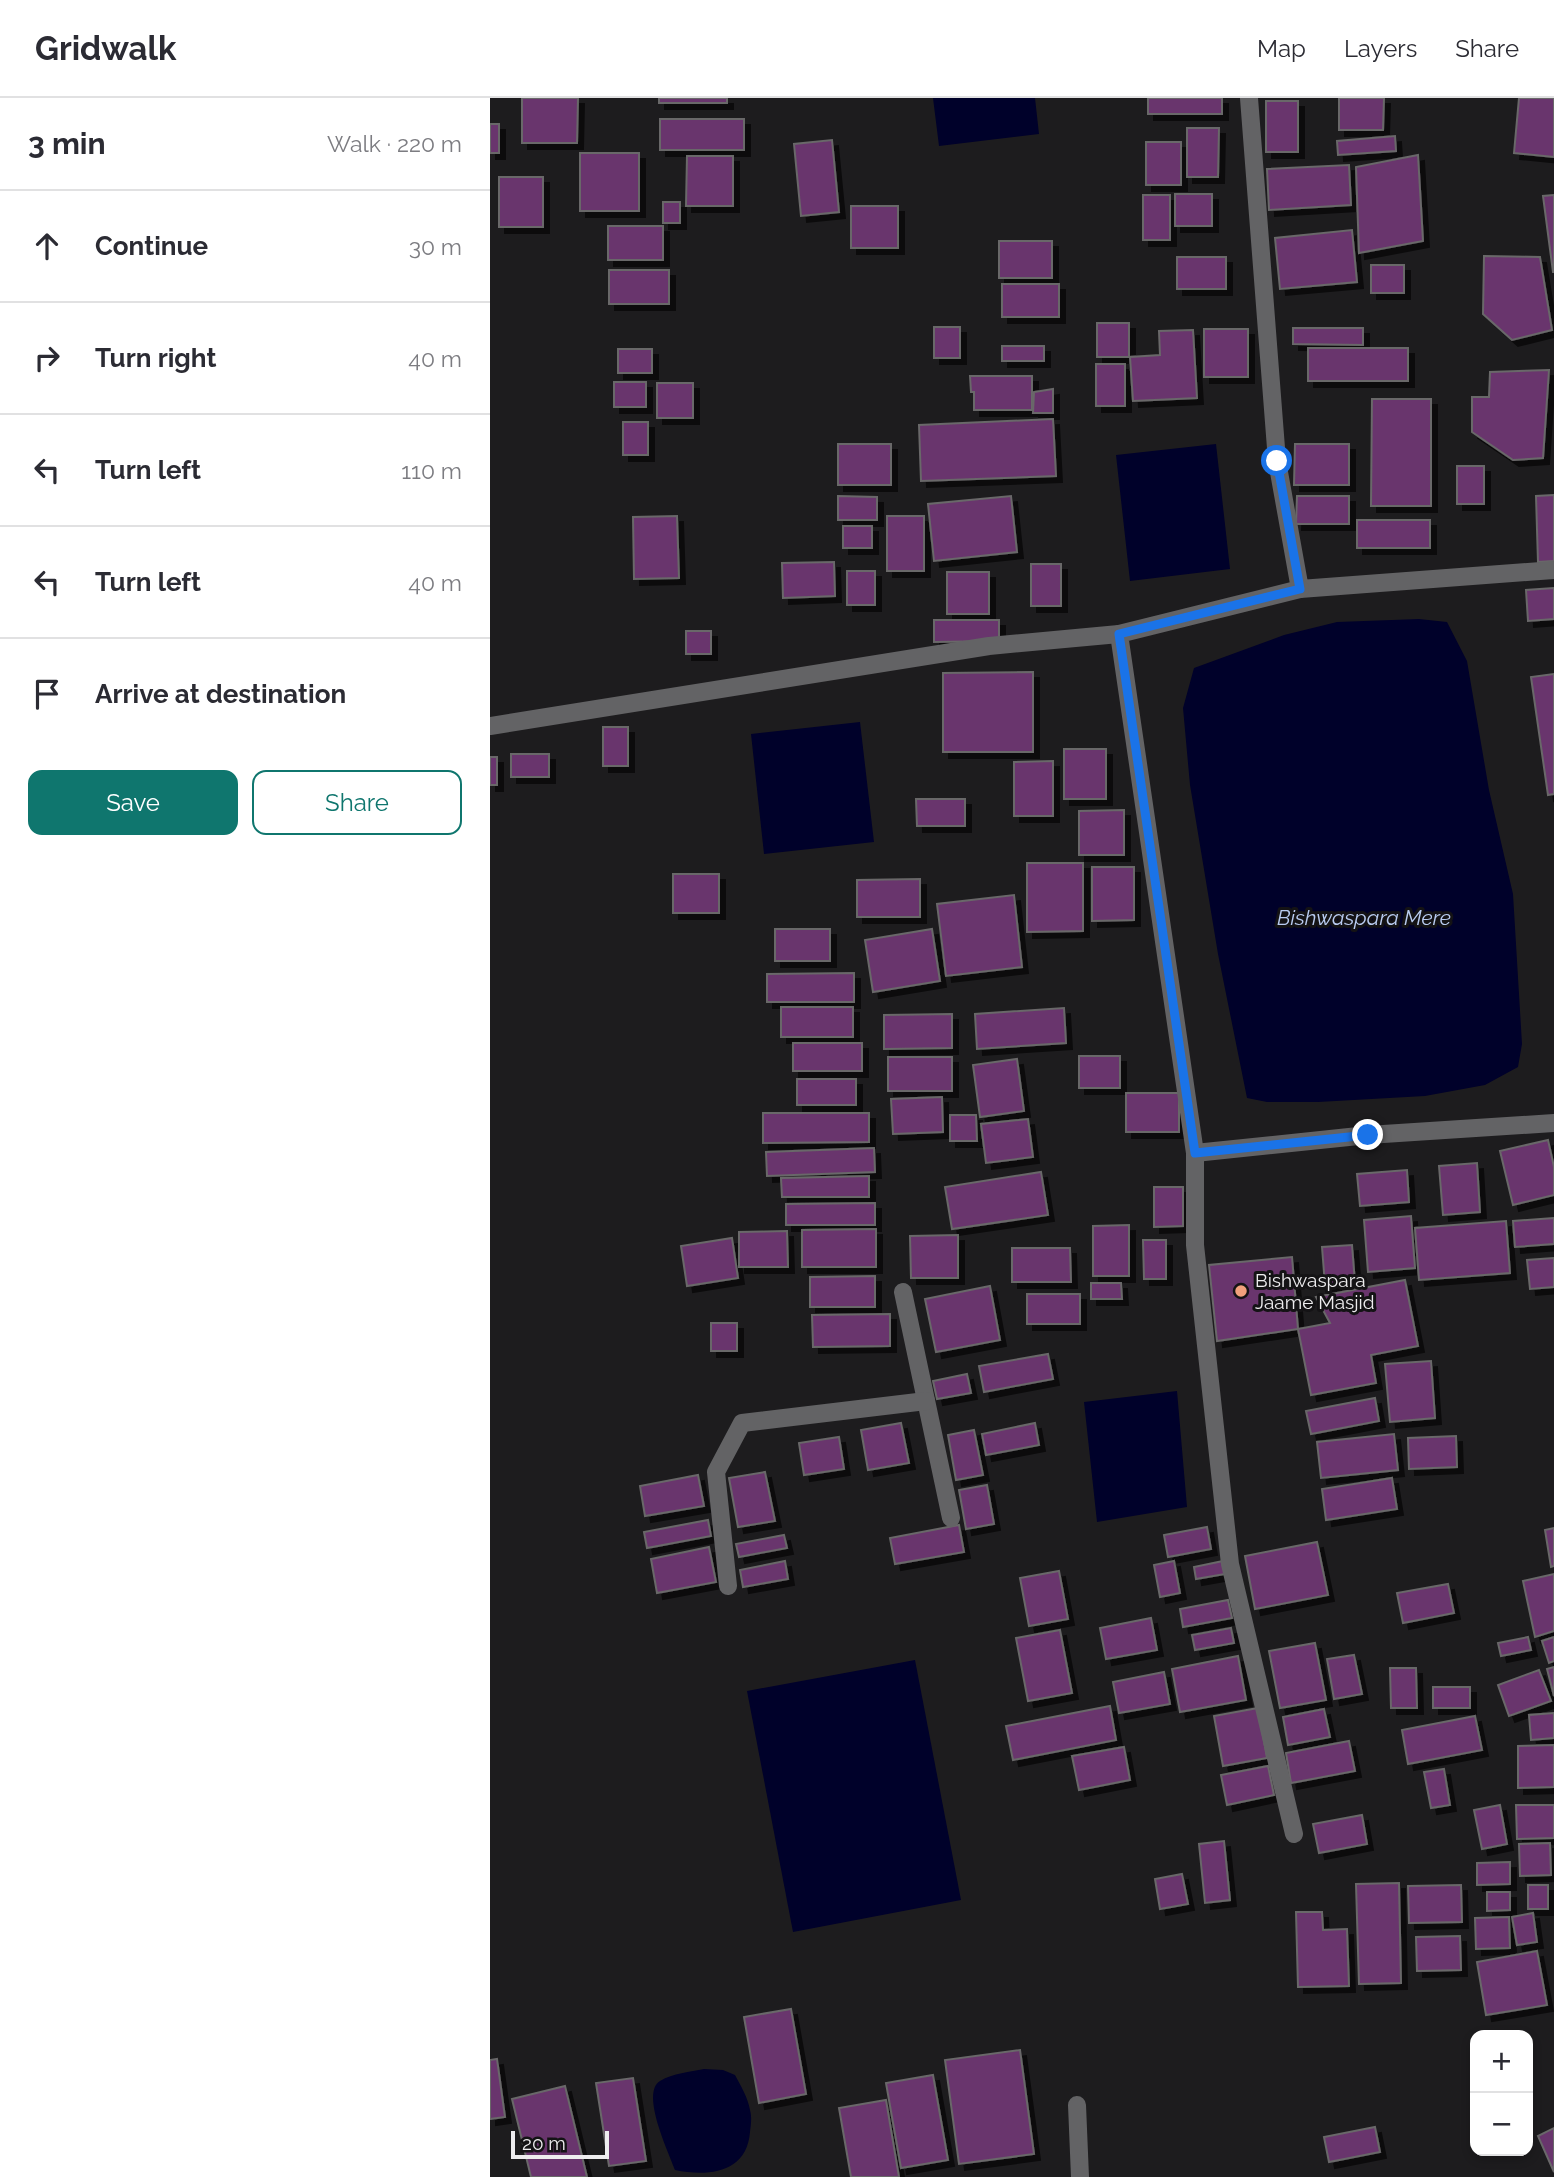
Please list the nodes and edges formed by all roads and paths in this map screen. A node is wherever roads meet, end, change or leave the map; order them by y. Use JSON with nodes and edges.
{"nodes":[{"id":1,"x":1249,"y":98,"type":"edge"},
{"id":2,"x":1554,"y":570,"type":"edge"},
{"id":3,"x":1300,"y":589,"type":"junction"},
{"id":4,"x":1119,"y":634,"type":"junction"},
{"id":5,"x":490,"y":726,"type":"edge"},
{"id":6,"x":1554,"y":1123,"type":"edge"},
{"id":7,"x":1195,"y":1153,"type":"junction"},
{"id":8,"x":903,"y":1292,"type":"dead end"},
{"id":9,"x":926,"y":1401,"type":"junction"},
{"id":10,"x":951,"y":1518,"type":"dead end"},
{"id":11,"x":728,"y":1586,"type":"dead end"},
{"id":12,"x":1294,"y":1834,"type":"dead end"},
{"id":13,"x":1077,"y":2105,"type":"dead end"},
{"id":14,"x":1080,"y":2177,"type":"edge"}],
"edges":[{"from":1,"to":3,"type":"street"},
{"from":2,"to":3,"type":"street"},
{"from":3,"to":4,"type":"street"},
{"from":4,"to":5,"type":"street"},
{"from":4,"to":7,"type":"street"},
{"from":6,"to":7,"type":"street"},
{"from":7,"to":12,"type":"street"},
{"from":8,"to":9,"type":"street"},
{"from":9,"to":10,"type":"street"},
{"from":9,"to":11,"type":"street"},
{"from":13,"to":14,"type":"street"}]}
